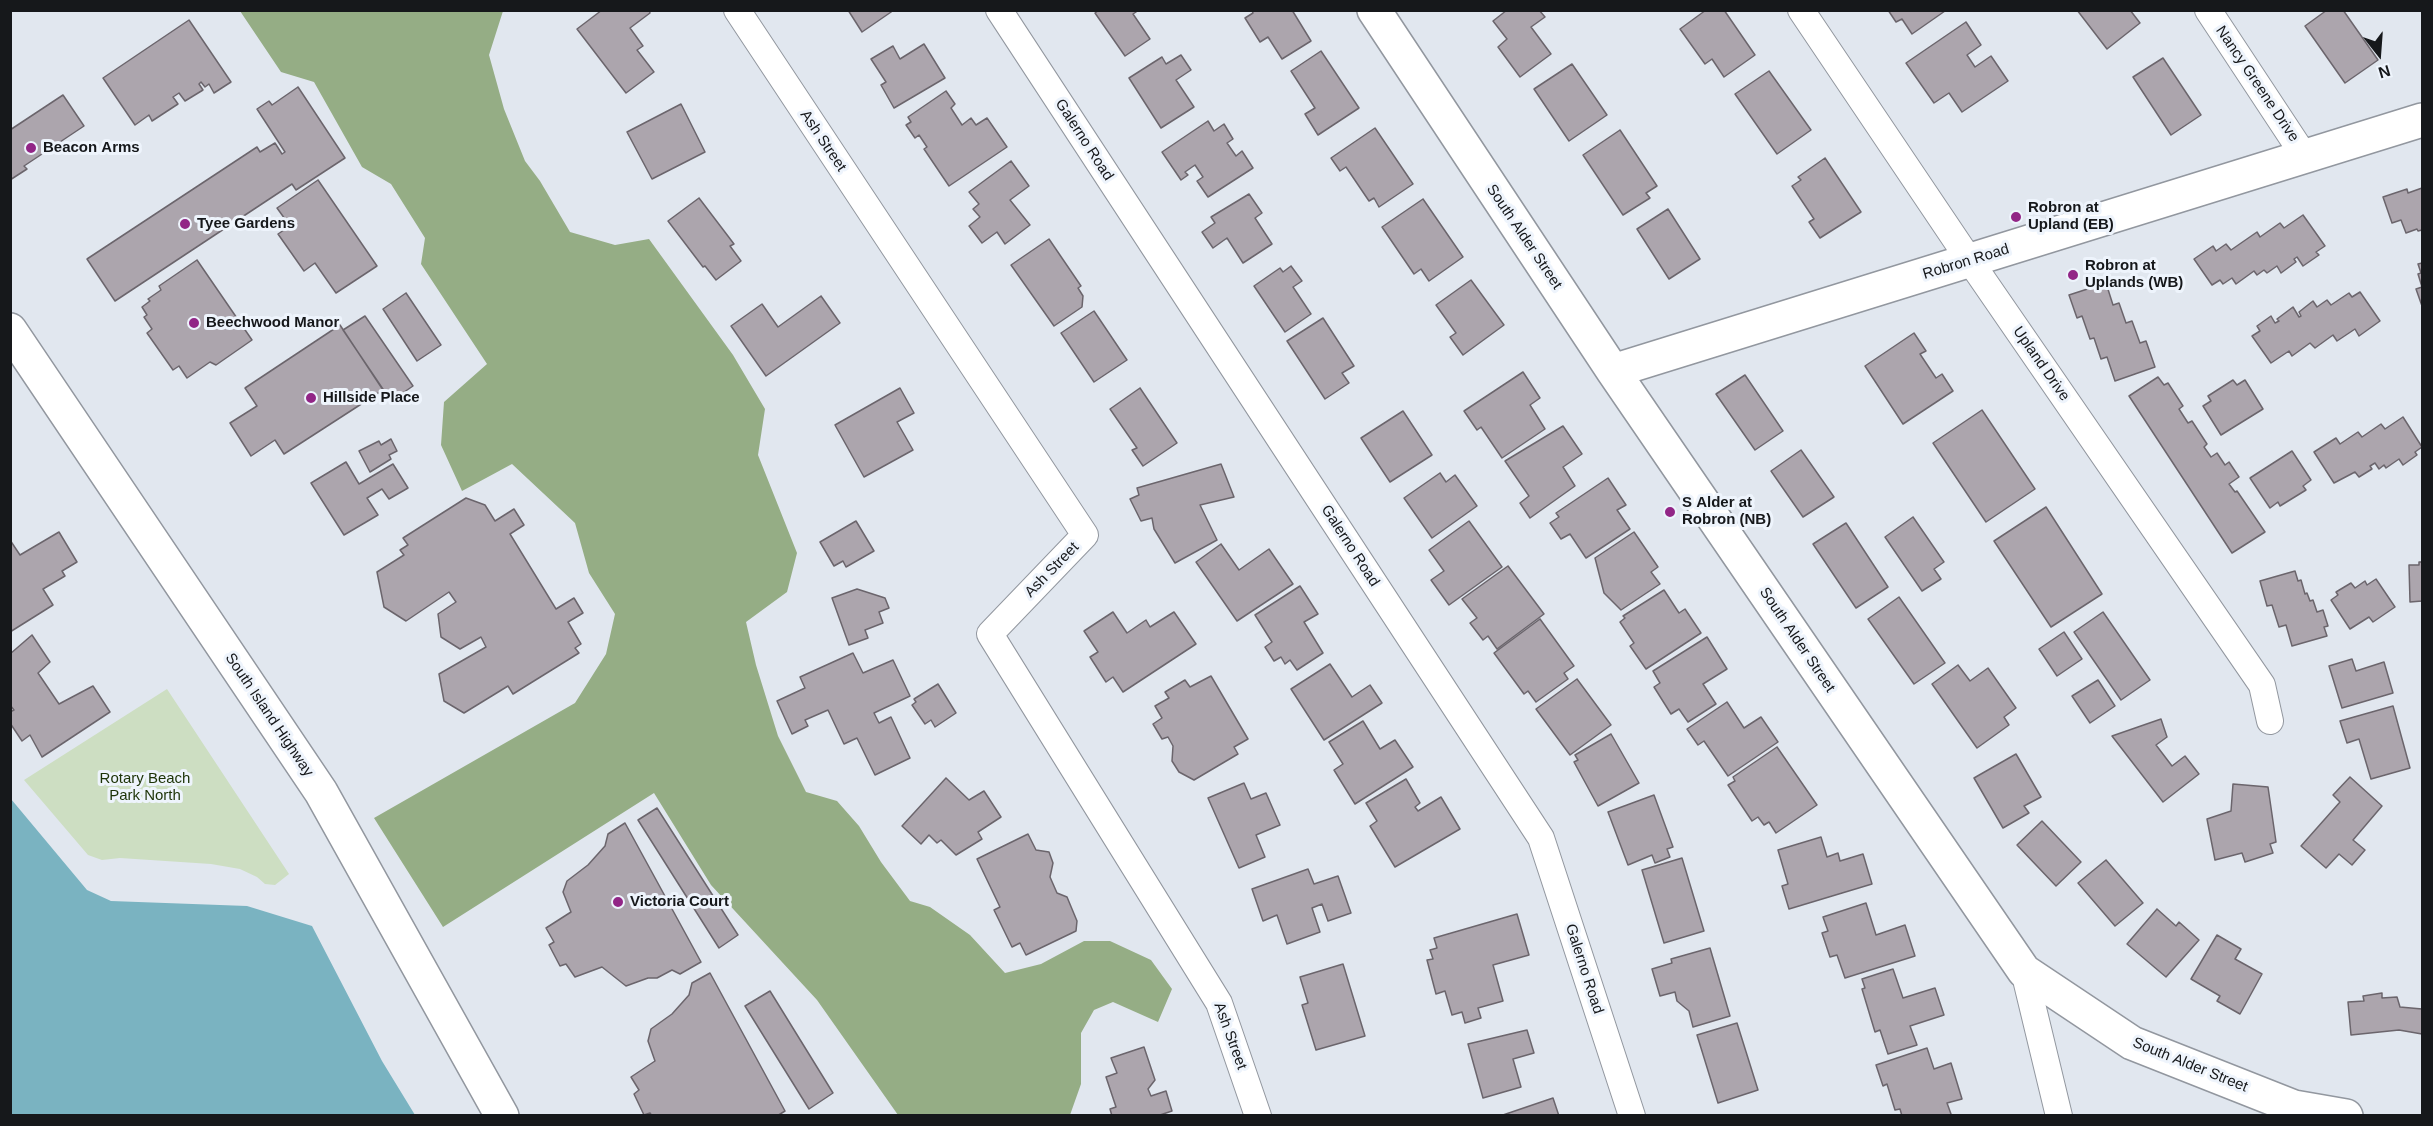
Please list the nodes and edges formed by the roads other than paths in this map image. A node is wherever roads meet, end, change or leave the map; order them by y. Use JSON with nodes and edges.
{"nodes":[{"id":1,"x":737,"y":10,"type":"edge"},
{"id":2,"x":999,"y":10,"type":"edge"},
{"id":3,"x":1374,"y":10,"type":"edge"},
{"id":4,"x":1801,"y":10,"type":"edge"},
{"id":5,"x":2208,"y":10,"type":"edge"},
{"id":6,"x":2422,"y":120,"type":"edge"},
{"id":7,"x":2305,"y":157,"type":"junction"},
{"id":8,"x":1970,"y":261,"type":"junction"},
{"id":9,"x":10,"y":330,"type":"edge"},
{"id":10,"x":1613,"y":370,"type":"junction"},
{"id":11,"x":2271,"y":722,"type":"dead end"},
{"id":12,"x":2024,"y":971,"type":"junction"},
{"id":13,"x":502,"y":1116,"type":"edge"},
{"id":14,"x":1258,"y":1116,"type":"edge"},
{"id":15,"x":1632,"y":1116,"type":"edge"},
{"id":16,"x":2059,"y":1116,"type":"edge"},
{"id":17,"x":2346,"y":1116,"type":"edge"}],
"edges":[{"from":1,"to":14,"type":"street","name":"Ash Street"},
{"from":2,"to":15,"type":"street","name":"Galerno Road"},
{"from":3,"to":10,"type":"street","name":"South Alder Street"},
{"from":4,"to":8,"type":"street","name":"Upland Drive"},
{"from":5,"to":7,"type":"street","name":"Nancy Greene Drive"},
{"from":6,"to":7,"type":"street","name":"Robron Road"},
{"from":7,"to":8,"type":"street","name":"Robron Road"},
{"from":8,"to":10,"type":"street","name":"Robron Road"},
{"from":8,"to":11,"type":"street","name":"Upland Drive"},
{"from":9,"to":13,"type":"street","name":"South Island Highway"},
{"from":10,"to":12,"type":"street","name":"South Alder Street"},
{"from":12,"to":16,"type":"street"},
{"from":12,"to":17,"type":"street","name":"South Alder Street"}]}
